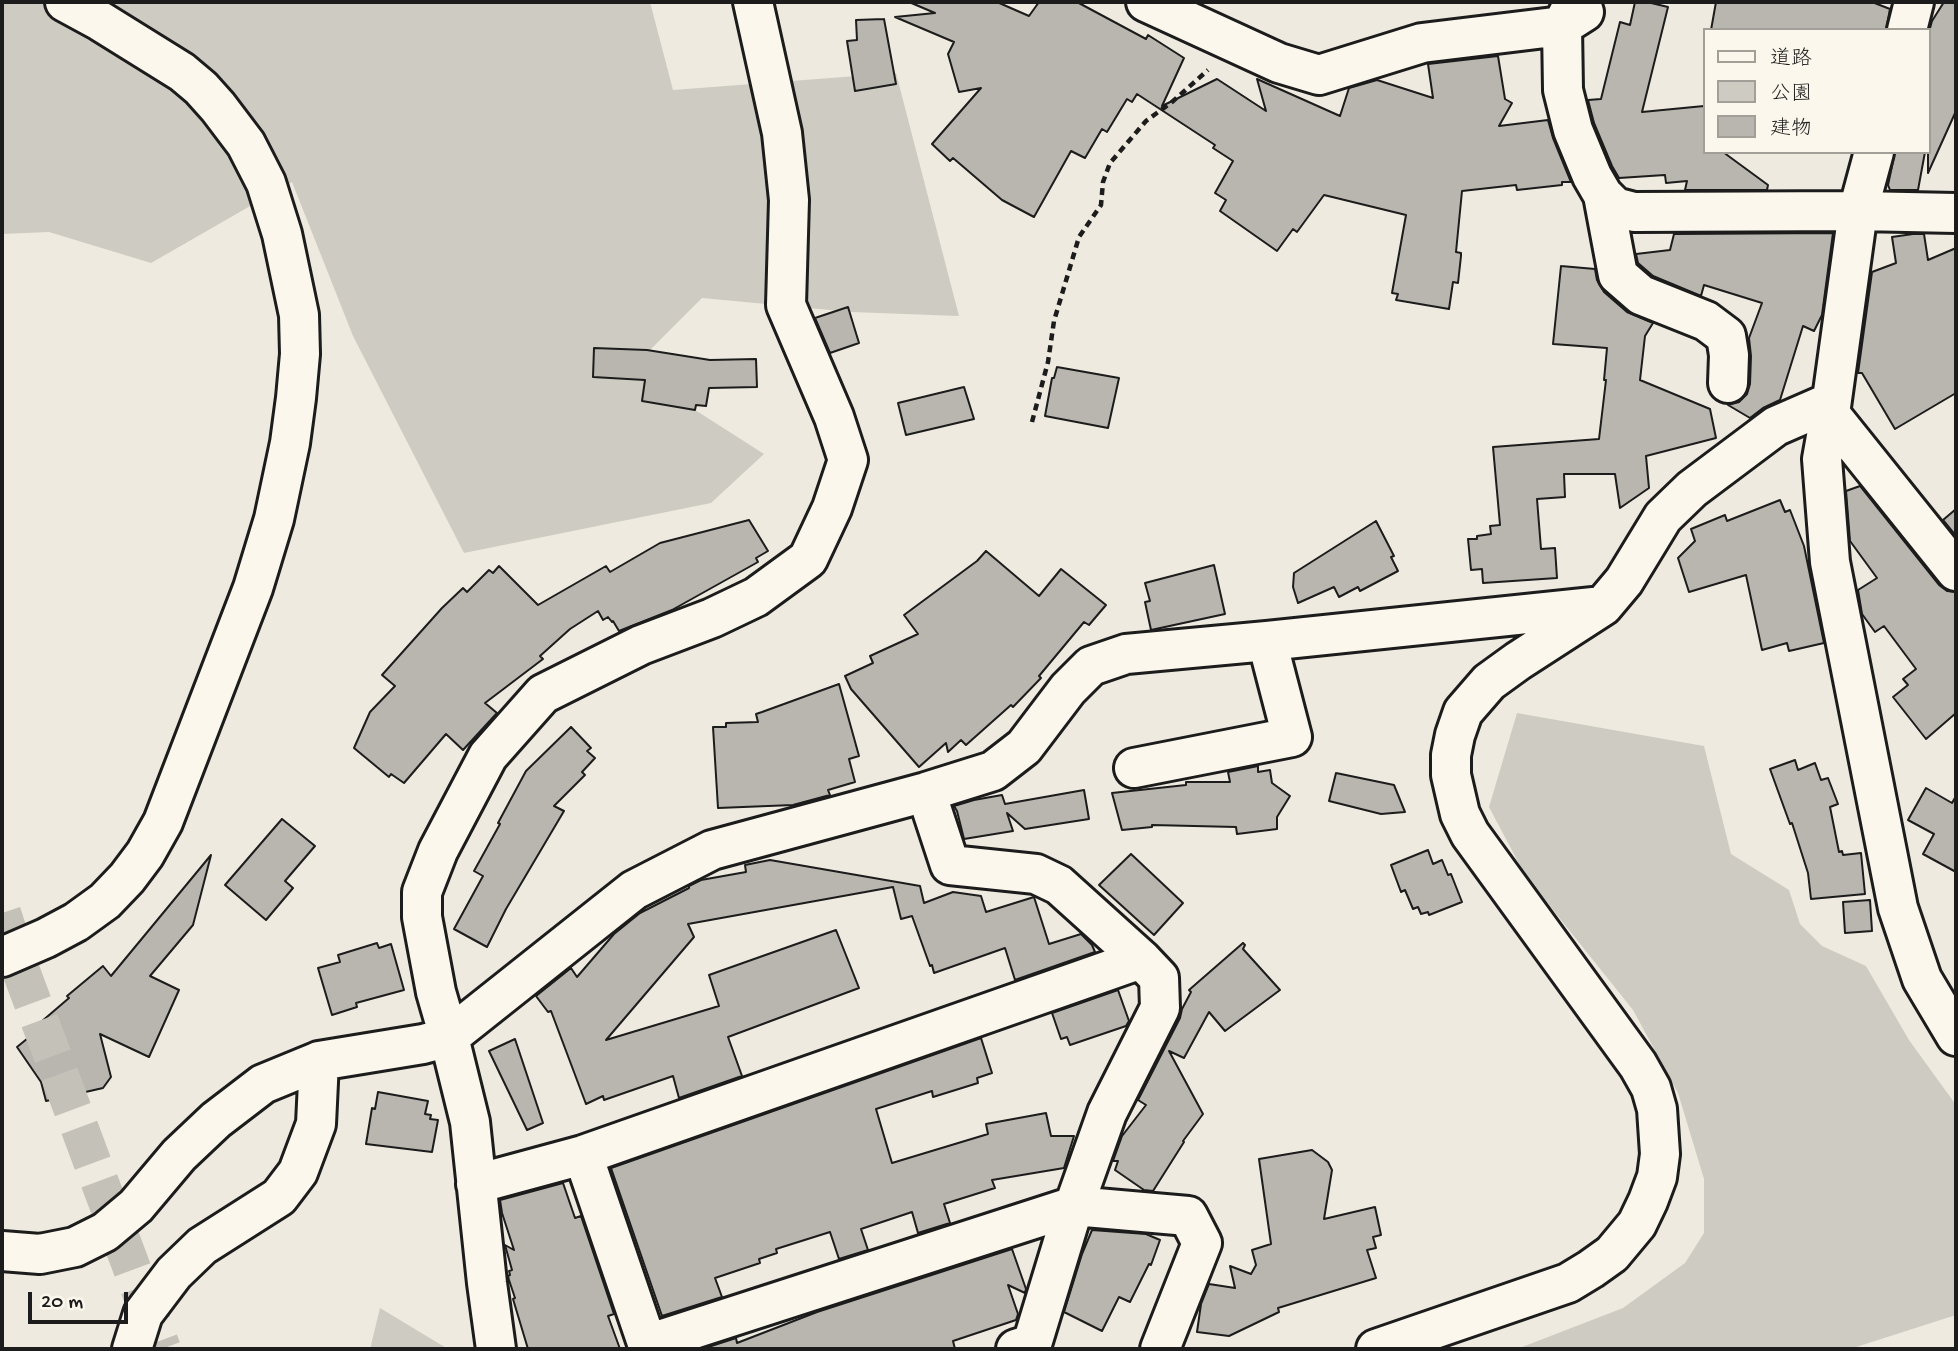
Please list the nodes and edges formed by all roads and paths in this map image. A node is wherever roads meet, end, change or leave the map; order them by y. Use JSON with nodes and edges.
{"nodes":[{"id":1,"x":65,"y":2,"type":"edge"},
{"id":2,"x":753,"y":2,"type":"edge"},
{"id":3,"x":1146,"y":2,"type":"edge"},
{"id":4,"x":1600,"y":2,"type":"edge"},
{"id":5,"x":1914,"y":2,"type":"edge"},
{"id":6,"x":1568,"y":14,"type":"edge"},
{"id":7,"x":1908,"y":28,"type":"edge"},
{"id":8,"x":1238,"y":44,"type":"junction"},
{"id":9,"x":1873,"y":154,"type":"edge"},
{"id":10,"x":1603,"y":195,"type":"junction"},
{"id":11,"x":1858,"y":211,"type":"junction"},
{"id":12,"x":1956,"y":213,"type":"edge"},
{"id":13,"x":1728,"y":383,"type":"dead end"},
{"id":14,"x":1831,"y":408,"type":"junction"},
{"id":15,"x":1032,"y":422,"type":"dead end"},
{"id":16,"x":1956,"y":570,"type":"edge"},
{"id":17,"x":1603,"y":606,"type":"junction"},
{"id":18,"x":1267,"y":641,"type":"junction"},
{"id":19,"x":1134,"y":768,"type":"dead end"},
{"id":20,"x":926,"y":792,"type":"junction"},
{"id":21,"x":2,"y":957,"type":"edge"},
{"id":22,"x":1141,"y":960,"type":"junction"},
{"id":23,"x":1956,"y":1036,"type":"edge"},
{"id":24,"x":449,"y":1037,"type":"junction"},
{"id":25,"x":319,"y":1061,"type":"junction"},
{"id":26,"x":583,"y":1155,"type":"junction"},
{"id":27,"x":475,"y":1184,"type":"junction"},
{"id":28,"x":1074,"y":1206,"type":"junction"},
{"id":29,"x":2,"y":1251,"type":"edge"},
{"id":30,"x":648,"y":1347,"type":"edge"},
{"id":31,"x":132,"y":1349,"type":"edge"},
{"id":32,"x":496,"y":1349,"type":"edge"},
{"id":33,"x":1016,"y":1349,"type":"edge"},
{"id":34,"x":1160,"y":1349,"type":"edge"},
{"id":35,"x":1377,"y":1349,"type":"edge"}],
"edges":[{"from":1,"to":21,"type":"street"},
{"from":2,"to":24,"type":"street"},
{"from":3,"to":8,"type":"street"},
{"from":4,"to":6,"type":"street"},
{"from":5,"to":7,"type":"street"},
{"from":6,"to":8,"type":"street"},
{"from":6,"to":10,"type":"street"},
{"from":8,"to":15,"type":"path"},
{"from":9,"to":11,"type":"street"},
{"from":10,"to":11,"type":"street"},
{"from":10,"to":13,"type":"street"},
{"from":11,"to":12,"type":"street"},
{"from":11,"to":14,"type":"street"},
{"from":14,"to":16,"type":"street"},
{"from":14,"to":17,"type":"street"},
{"from":14,"to":23,"type":"street"},
{"from":17,"to":18,"type":"street"},
{"from":17,"to":35,"type":"street"},
{"from":18,"to":19,"type":"street"},
{"from":18,"to":20,"type":"street"},
{"from":20,"to":22,"type":"street"},
{"from":20,"to":24,"type":"street"},
{"from":22,"to":26,"type":"street"},
{"from":22,"to":28,"type":"street"},
{"from":24,"to":25,"type":"street"},
{"from":24,"to":27,"type":"street"},
{"from":25,"to":29,"type":"street"},
{"from":25,"to":31,"type":"street"},
{"from":26,"to":27,"type":"street"},
{"from":26,"to":30,"type":"street"},
{"from":27,"to":32,"type":"street"},
{"from":28,"to":30,"type":"street"},
{"from":28,"to":33,"type":"street"},
{"from":28,"to":34,"type":"street"}]}
